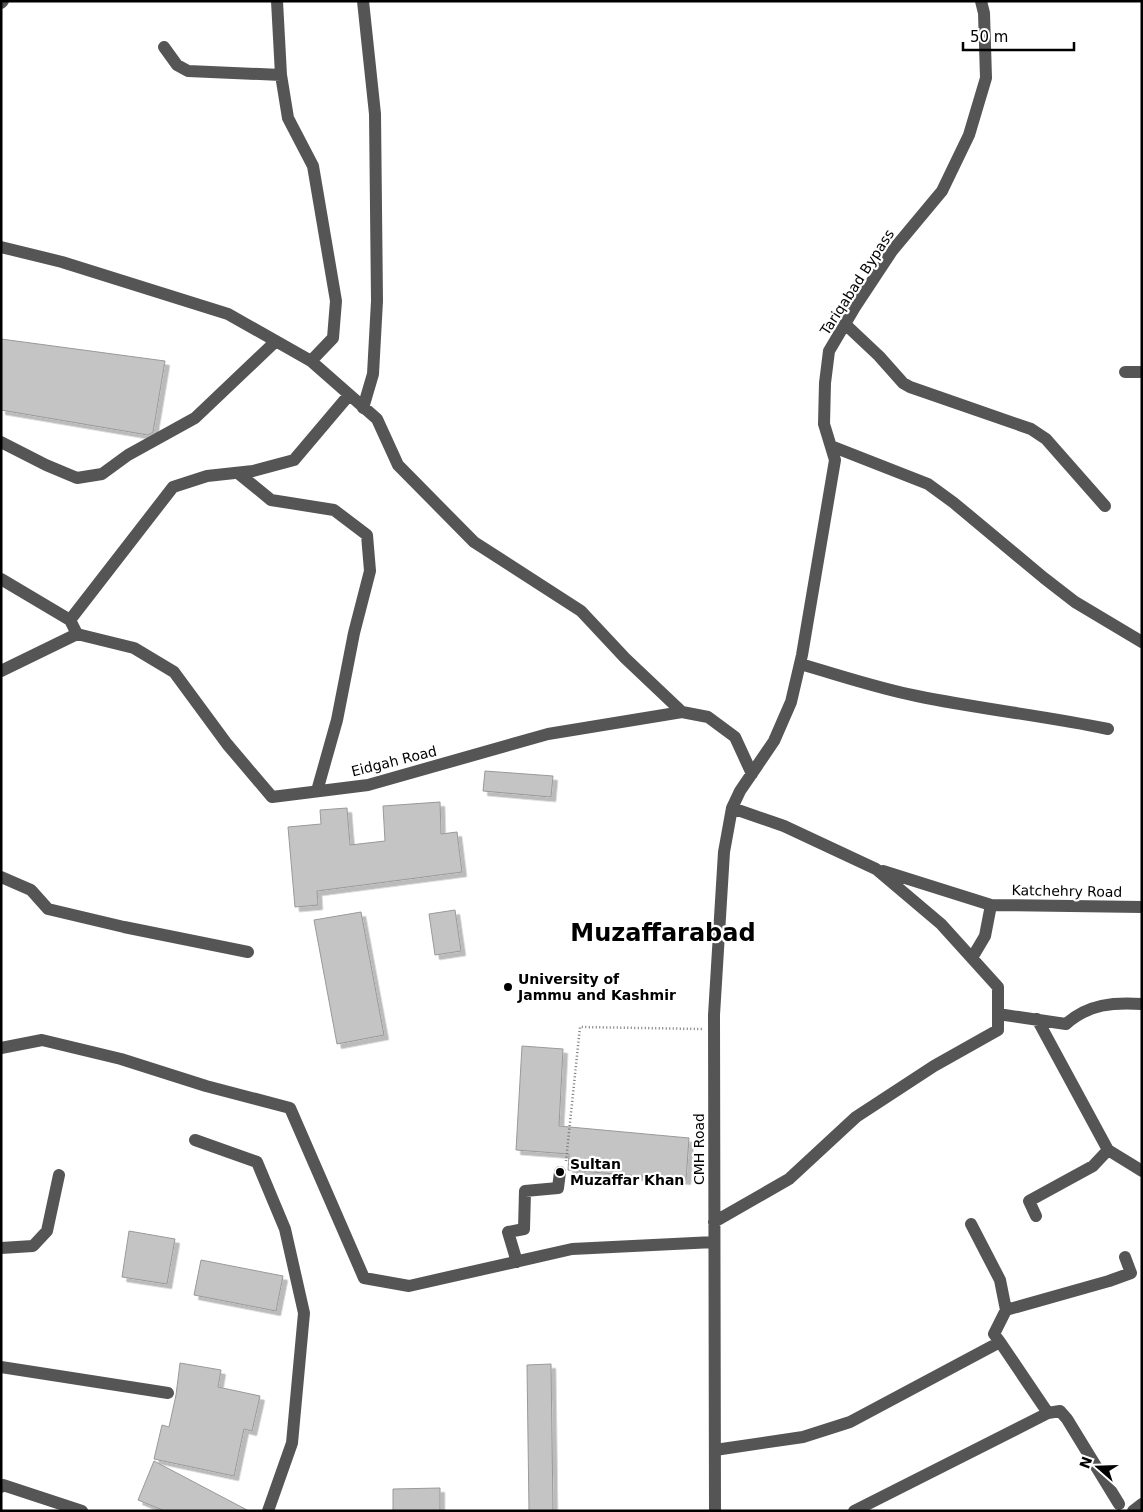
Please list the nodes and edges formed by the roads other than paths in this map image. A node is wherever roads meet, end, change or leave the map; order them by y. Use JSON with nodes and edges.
{"nodes":[{"id":1,"x":277,"y":1,"type":"edge"},
{"id":2,"x":363,"y":1,"type":"edge"},
{"id":3,"x":981,"y":1,"type":"edge"},
{"id":4,"x":164,"y":47,"type":"dead end"},
{"id":5,"x":281,"y":75,"type":"junction"},
{"id":6,"x":1,"y":247,"type":"edge"},
{"id":7,"x":845,"y":324,"type":"junction"},
{"id":8,"x":276,"y":341,"type":"junction"},
{"id":9,"x":311,"y":361,"type":"junction"},
{"id":10,"x":1125,"y":372,"type":"dead end"},
{"id":11,"x":1142,"y":372,"type":"edge"},
{"id":12,"x":349,"y":395,"type":"junction"},
{"id":13,"x":363,"y":408,"type":"junction"},
{"id":14,"x":1,"y":442,"type":"edge"},
{"id":15,"x":832,"y":446,"type":"junction"},
{"id":16,"x":238,"y":473,"type":"junction"},
{"id":17,"x":1105,"y":506,"type":"dead end"},
{"id":18,"x":1,"y":580,"type":"edge"},
{"id":19,"x":70,"y":620,"type":"junction"},
{"id":20,"x":77,"y":634,"type":"junction"},
{"id":21,"x":1142,"y":642,"type":"edge"},
{"id":22,"x":800,"y":664,"type":"junction"},
{"id":23,"x":1,"y":671,"type":"edge"},
{"id":24,"x":682,"y":712,"type":"junction"},
{"id":25,"x":1108,"y":729,"type":"dead end"},
{"id":26,"x":752,"y":774,"type":"junction"},
{"id":27,"x":317,"y":791,"type":"junction"},
{"id":28,"x":740,"y":791,"type":"joint"},
{"id":29,"x":732,"y":808,"type":"junction"},
{"id":30,"x":876,"y":869,"type":"junction"},
{"id":31,"x":1,"y":876,"type":"edge"},
{"id":32,"x":991,"y":905,"type":"junction"},
{"id":33,"x":1142,"y":907,"type":"edge"},
{"id":34,"x":248,"y":952,"type":"dead end"},
{"id":35,"x":972,"y":958,"type":"junction"},
{"id":36,"x":1142,"y":1004,"type":"edge"},
{"id":37,"x":998,"y":1014,"type":"junction"},
{"id":38,"x":1037,"y":1019,"type":"junction"},
{"id":39,"x":1,"y":1048,"type":"edge"},
{"id":40,"x":195,"y":1140,"type":"dead end"},
{"id":41,"x":1108,"y":1150,"type":"junction"},
{"id":42,"x":1142,"y":1171,"type":"edge"},
{"id":43,"x":560,"y":1172,"type":"road end"},
{"id":44,"x":59,"y":1175,"type":"dead end"},
{"id":45,"x":1036,"y":1216,"type":"dead end"},
{"id":46,"x":714,"y":1222,"type":"junction"},
{"id":47,"x":971,"y":1224,"type":"dead end"},
{"id":48,"x":714,"y":1242,"type":"junction"},
{"id":49,"x":1,"y":1248,"type":"edge"},
{"id":50,"x":1125,"y":1257,"type":"dead end"},
{"id":51,"x":517,"y":1262,"type":"junction"},
{"id":52,"x":1006,"y":1310,"type":"junction"},
{"id":53,"x":1000,"y":1342,"type":"junction"},
{"id":54,"x":1,"y":1367,"type":"edge"},
{"id":55,"x":168,"y":1393,"type":"dead end"},
{"id":56,"x":1048,"y":1413,"type":"junction"},
{"id":57,"x":714,"y":1450,"type":"junction"},
{"id":58,"x":1,"y":1487,"type":"edge"},
{"id":59,"x":1142,"y":1504,"type":"edge"},
{"id":60,"x":1119,"y":1509,"type":"edge"},
{"id":61,"x":82,"y":1511,"type":"edge"},
{"id":62,"x":268,"y":1511,"type":"edge"},
{"id":63,"x":715,"y":1511,"type":"edge"},
{"id":64,"x":854,"y":1511,"type":"edge"},
{"id":65,"x":1133,"y":1511,"type":"edge"}],
"edges":[{"from":1,"to":5,"type":"street"},
{"from":2,"to":13,"type":"street"},
{"from":3,"to":7,"type":"street","name":"Tariqabad Bypass"},
{"from":4,"to":5,"type":"street"},
{"from":5,"to":9,"type":"street"},
{"from":6,"to":8,"type":"street"},
{"from":7,"to":15,"type":"street","name":"Tariqabad Bypass"},
{"from":7,"to":17,"type":"street"},
{"from":8,"to":9,"type":"street"},
{"from":8,"to":14,"type":"street"},
{"from":9,"to":12,"type":"street"},
{"from":10,"to":11,"type":"street"},
{"from":12,"to":13,"type":"street"},
{"from":12,"to":16,"type":"street"},
{"from":13,"to":24,"type":"street"},
{"from":15,"to":21,"type":"street"},
{"from":15,"to":22,"type":"street","name":"Tariqabad Bypass"},
{"from":16,"to":19,"type":"street"},
{"from":16,"to":27,"type":"street"},
{"from":18,"to":19,"type":"street"},
{"from":19,"to":20,"type":"street"},
{"from":20,"to":23,"type":"street"},
{"from":20,"to":27,"type":"street","name":"Eidgah Road"},
{"from":22,"to":25,"type":"street"},
{"from":22,"to":26,"type":"street","name":"Tariqabad Bypass"},
{"from":24,"to":26,"type":"street","name":"Eidgah Road"},
{"from":24,"to":27,"type":"street","name":"Eidgah Road"},
{"from":26,"to":28,"type":"street","name":"Tariqabad Bypass"},
{"from":28,"to":29,"type":"street","name":"CMH Road"},
{"from":29,"to":30,"type":"street"},
{"from":29,"to":46,"type":"street","name":"CMH Road"},
{"from":30,"to":32,"type":"street","name":"Katchehry Road"},
{"from":30,"to":35,"type":"street"},
{"from":31,"to":34,"type":"street"},
{"from":32,"to":33,"type":"street","name":"Katchehry Road"},
{"from":32,"to":35,"type":"street"},
{"from":35,"to":37,"type":"street"},
{"from":36,"to":38,"type":"street"},
{"from":37,"to":38,"type":"street"},
{"from":37,"to":46,"type":"street"},
{"from":38,"to":41,"type":"street"},
{"from":39,"to":51,"type":"street"},
{"from":40,"to":62,"type":"street"},
{"from":41,"to":42,"type":"street"},
{"from":41,"to":45,"type":"street"},
{"from":43,"to":51,"type":"street"},
{"from":44,"to":49,"type":"street"},
{"from":46,"to":48,"type":"street","name":"CMH Road"},
{"from":47,"to":52,"type":"street"},
{"from":48,"to":51,"type":"street"},
{"from":48,"to":57,"type":"street","name":"CMH Road"},
{"from":50,"to":52,"type":"street"},
{"from":52,"to":53,"type":"street"},
{"from":53,"to":56,"type":"street"},
{"from":53,"to":57,"type":"street"},
{"from":54,"to":55,"type":"street"},
{"from":56,"to":60,"type":"street"},
{"from":56,"to":64,"type":"street"},
{"from":57,"to":63,"type":"street","name":"CMH Road"},
{"from":58,"to":61,"type":"street"},
{"from":59,"to":65,"type":"street"}]}
